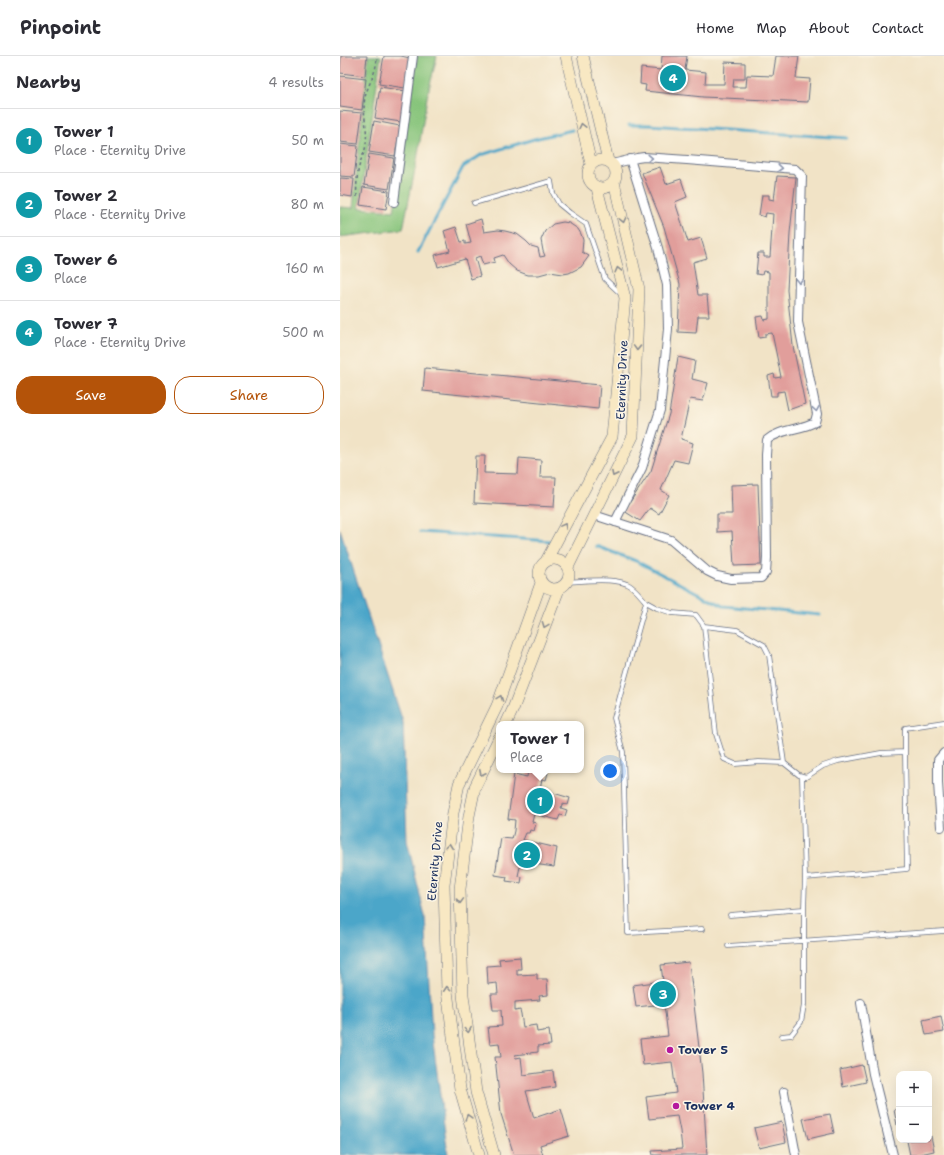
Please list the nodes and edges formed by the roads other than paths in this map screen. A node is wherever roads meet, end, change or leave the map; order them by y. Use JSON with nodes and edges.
{"nodes":[{"id":1,"x":413,"y":56,"type":"edge"},
{"id":2,"x":566,"y":56,"type":"edge"},
{"id":3,"x":583,"y":56,"type":"edge"},
{"id":4,"x":630,"y":159,"type":"junction"},
{"id":5,"x":610,"y":163,"type":"junction"},
{"id":6,"x":591,"y":164,"type":"junction"},
{"id":7,"x":614,"y":182,"type":"junction"},
{"id":8,"x":597,"y":188,"type":"junction"},
{"id":9,"x":394,"y":202,"type":"dead end"},
{"id":10,"x":474,"y":203,"type":"dead end"},
{"id":11,"x":625,"y":298,"type":"junction"},
{"id":12,"x":617,"y":387,"type":"junction"},
{"id":13,"x":635,"y":392,"type":"junction"},
{"id":14,"x":594,"y":515,"type":"junction"},
{"id":15,"x":615,"y":522,"type":"junction"},
{"id":16,"x":546,"y":561,"type":"junction"},
{"id":17,"x":568,"y":567,"type":"junction"},
{"id":18,"x":541,"y":583,"type":"junction"},
{"id":19,"x":563,"y":586,"type":"junction"},
{"id":20,"x":646,"y":602,"type":"junction"},
{"id":21,"x":704,"y":626,"type":"junction"},
{"id":22,"x":507,"y":721,"type":"edge"},
{"id":23,"x":944,"y":722,"type":"edge"},
{"id":24,"x":496,"y":744,"type":"edge"},
{"id":25,"x":905,"y":752,"type":"junction"},
{"id":26,"x":944,"y":753,"type":"edge"},
{"id":27,"x":784,"y":763,"type":"junction"},
{"id":28,"x":802,"y":777,"type":"junction"},
{"id":29,"x":941,"y":828,"type":"dead end"},
{"id":30,"x":805,"y":878,"type":"junction"},
{"id":31,"x":804,"y":909,"type":"junction"},
{"id":32,"x":730,"y":915,"type":"dead end"},
{"id":33,"x":702,"y":929,"type":"dead end"},
{"id":34,"x":944,"y":931,"type":"edge"},
{"id":35,"x":804,"y":941,"type":"junction"},
{"id":36,"x":728,"y":946,"type":"dead end"},
{"id":37,"x":861,"y":1003,"type":"dead end"},
{"id":38,"x":782,"y":1036,"type":"dead end"},
{"id":39,"x":784,"y":1092,"type":"dead end"},
{"id":40,"x":479,"y":1155,"type":"edge"},
{"id":41,"x":494,"y":1155,"type":"edge"},
{"id":42,"x":796,"y":1155,"type":"edge"},
{"id":43,"x":893,"y":1155,"type":"edge"}],
"edges":[{"from":1,"to":9,"type":"street"},
{"from":6,"to":2,"type":"street","name":"Eternity Drive","one_way":true},
{"from":3,"to":5,"type":"street","name":"Eternity Drive"},
{"from":4,"to":5,"type":"street"},
{"from":4,"to":15,"type":"street"},
{"from":4,"to":15,"type":"street","one_way":true},
{"from":5,"to":6,"type":"street"},
{"from":5,"to":7,"type":"street","name":"Eternity Drive"},
{"from":6,"to":8,"type":"street","name":"Eternity Drive"},
{"from":7,"to":8,"type":"street"},
{"from":7,"to":13,"type":"street","name":"Eternity Drive","one_way":true},
{"from":11,"to":8,"type":"street","name":"Eternity Drive","one_way":true},
{"from":10,"to":11,"type":"lane"},
{"from":11,"to":12,"type":"street","name":"Eternity Drive"},
{"from":12,"to":13,"type":"street"},
{"from":16,"to":12,"type":"street","name":"Eternity Drive","one_way":true},
{"from":13,"to":14,"type":"street","name":"Eternity Drive","one_way":true},
{"from":14,"to":15,"type":"street"},
{"from":14,"to":17,"type":"street","name":"Eternity Drive"},
{"from":16,"to":17,"type":"street"},
{"from":16,"to":18,"type":"street","name":"Eternity Drive"},
{"from":17,"to":19,"type":"street","name":"Eternity Drive"},
{"from":18,"to":19,"type":"street"},
{"from":40,"to":18,"type":"street","name":"Eternity Drive","one_way":true},
{"from":19,"to":20,"type":"lane"},
{"from":19,"to":22,"type":"street","name":"Eternity Drive","one_way":true},
{"from":20,"to":21,"type":"lane"},
{"from":20,"to":33,"type":"lane"},
{"from":21,"to":27,"type":"lane"},
{"from":21,"to":27,"type":"lane"},
{"from":23,"to":25,"type":"lane"},
{"from":24,"to":41,"type":"street","one_way":true},
{"from":25,"to":28,"type":"lane"},
{"from":25,"to":30,"type":"lane"},
{"from":26,"to":29,"type":"street"},
{"from":27,"to":28,"type":"lane"},
{"from":28,"to":30,"type":"lane"},
{"from":30,"to":31,"type":"lane"},
{"from":31,"to":32,"type":"lane"},
{"from":31,"to":35,"type":"lane"},
{"from":34,"to":35,"type":"lane"},
{"from":35,"to":36,"type":"lane"},
{"from":35,"to":38,"type":"lane"},
{"from":37,"to":43,"type":"street"},
{"from":39,"to":42,"type":"street"}]}
